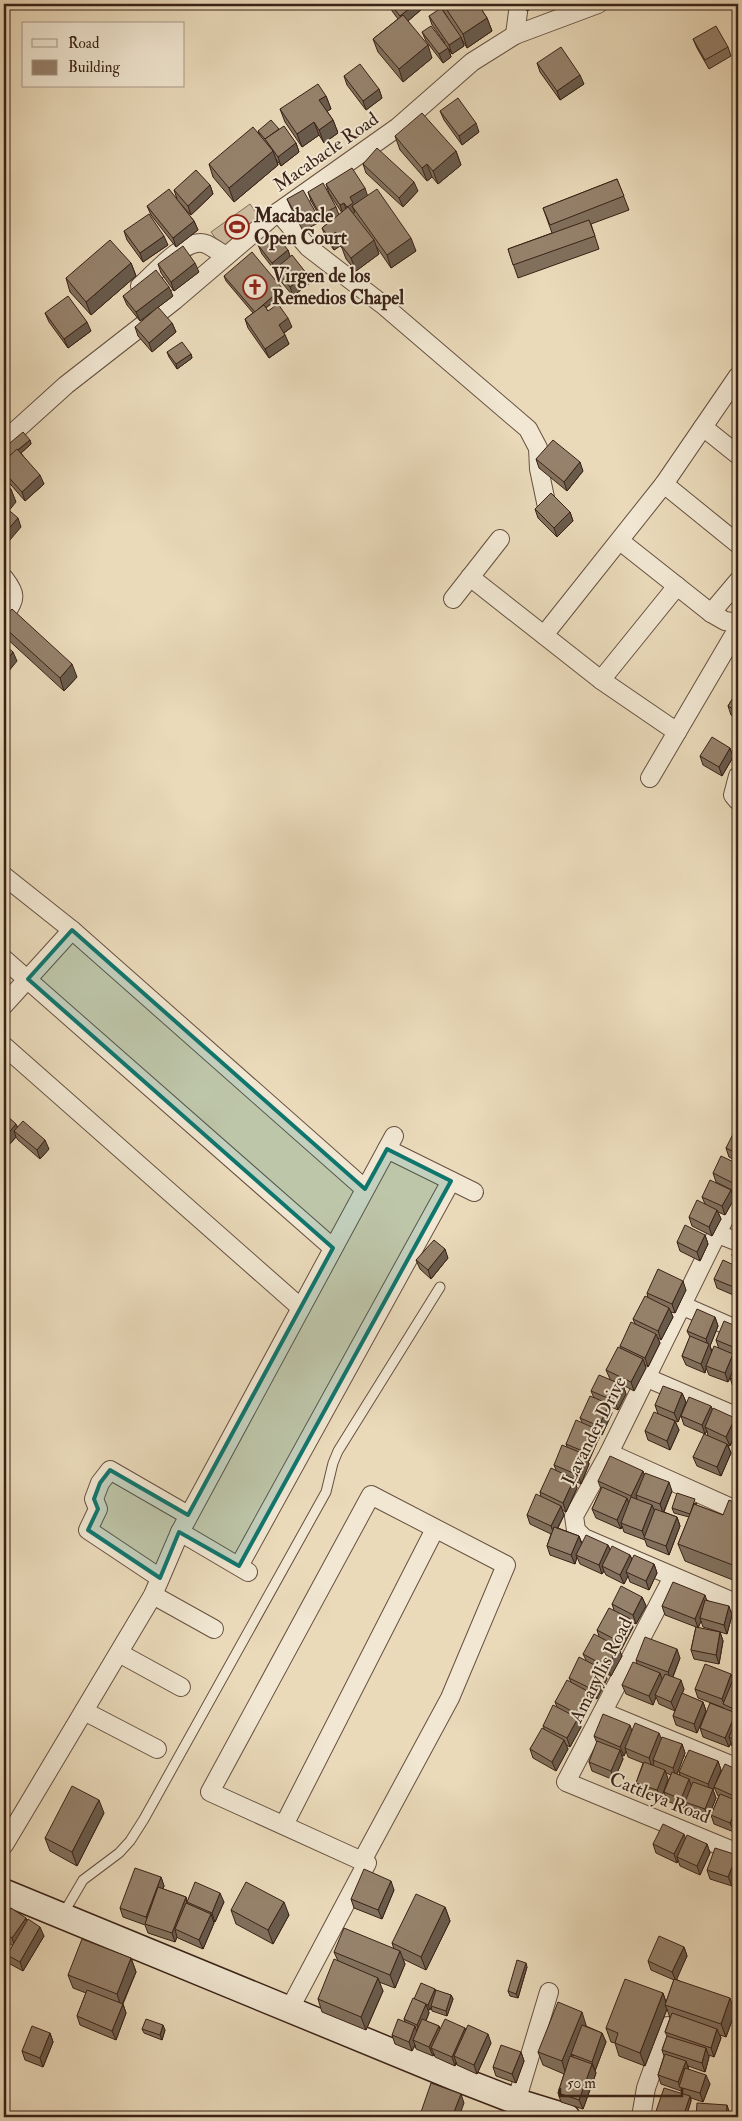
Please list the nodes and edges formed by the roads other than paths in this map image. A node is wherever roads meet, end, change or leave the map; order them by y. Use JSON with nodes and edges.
{"nodes":[{"id":1,"x":518,"y":4,"type":"edge"},
{"id":2,"x":598,"y":4,"type":"edge"},
{"id":3,"x":515,"y":35,"type":"junction"},
{"id":4,"x":278,"y":212,"type":"junction"},
{"id":5,"x":226,"y":256,"type":"junction"},
{"id":6,"x":134,"y":291,"type":"edge"},
{"id":7,"x":738,"y":376,"type":"edge"},
{"id":8,"x":703,"y":427,"type":"junction"},
{"id":9,"x":4,"y":442,"type":"edge"},
{"id":10,"x":738,"y":455,"type":"edge"},
{"id":11,"x":664,"y":484,"type":"junction"},
{"id":12,"x":547,"y":507,"type":"edge"},
{"id":13,"x":500,"y":539,"type":"dead end"},
{"id":14,"x":620,"y":541,"type":"junction"},
{"id":15,"x":738,"y":544,"type":"edge"},
{"id":16,"x":470,"y":577,"type":"junction"},
{"id":17,"x":4,"y":578,"type":"edge"},
{"id":18,"x":738,"y":581,"type":"edge"},
{"id":19,"x":677,"y":586,"type":"junction"},
{"id":20,"x":452,"y":599,"type":"dead end"},
{"id":21,"x":711,"y":613,"type":"junction"},
{"id":22,"x":4,"y":617,"type":"edge"},
{"id":23,"x":738,"y":623,"type":"edge"},
{"id":24,"x":738,"y":628,"type":"edge"},
{"id":25,"x":544,"y":635,"type":"junction"},
{"id":26,"x":601,"y":680,"type":"junction"},
{"id":27,"x":677,"y":732,"type":"junction"},
{"id":28,"x":738,"y":776,"type":"edge"},
{"id":29,"x":650,"y":778,"type":"dead end"},
{"id":30,"x":736,"y":798,"type":"edge"},
{"id":31,"x":4,"y":876,"type":"edge"},
{"id":32,"x":72,"y":930,"type":"junction"},
{"id":33,"x":4,"y":959,"type":"edge"},
{"id":34,"x":28,"y":979,"type":"junction"},
{"id":35,"x":4,"y":1005,"type":"edge"},
{"id":36,"x":4,"y":1046,"type":"edge"},
{"id":37,"x":451,"y":1181,"type":"junction"},
{"id":38,"x":365,"y":1189,"type":"junction"},
{"id":39,"x":474,"y":1192,"type":"dead end"},
{"id":40,"x":738,"y":1192,"type":"edge"},
{"id":41,"x":718,"y":1234,"type":"junction"},
{"id":42,"x":738,"y":1242,"type":"edge"},
{"id":43,"x":333,"y":1248,"type":"junction"},
{"id":44,"x":440,"y":1287,"type":"dead end"},
{"id":45,"x":681,"y":1305,"type":"junction"},
{"id":46,"x":301,"y":1308,"type":"junction"},
{"id":47,"x":738,"y":1330,"type":"edge"},
{"id":48,"x":645,"y":1377,"type":"junction"},
{"id":49,"x":738,"y":1417,"type":"edge"},
{"id":50,"x":609,"y":1453,"type":"junction"},
{"id":51,"x":738,"y":1511,"type":"edge"},
{"id":52,"x":188,"y":1515,"type":"junction"},
{"id":53,"x":435,"y":1529,"type":"junction"},
{"id":54,"x":180,"y":1532,"type":"junction"},
{"id":55,"x":672,"y":1577,"type":"junction"},
{"id":56,"x":157,"y":1586,"type":"junction"},
{"id":57,"x":738,"y":1604,"type":"edge"},
{"id":58,"x":214,"y":1629,"type":"dead end"},
{"id":59,"x":118,"y":1653,"type":"junction"},
{"id":60,"x":181,"y":1687,"type":"dead end"},
{"id":61,"x":84,"y":1711,"type":"junction"},
{"id":62,"x":603,"y":1712,"type":"junction"},
{"id":63,"x":157,"y":1749,"type":"dead end"},
{"id":64,"x":738,"y":1768,"type":"edge"},
{"id":65,"x":566,"y":1782,"type":"joint"},
{"id":66,"x":284,"y":1825,"type":"junction"},
{"id":67,"x":4,"y":1845,"type":"edge"},
{"id":68,"x":738,"y":1853,"type":"edge"},
{"id":69,"x":362,"y":1861,"type":"junction"},
{"id":70,"x":4,"y":1892,"type":"edge"},
{"id":71,"x":62,"y":1916,"type":"junction"},
{"id":72,"x":548,"y":1992,"type":"dead end"},
{"id":73,"x":289,"y":2010,"type":"junction"},
{"id":74,"x":668,"y":2026,"type":"edge"},
{"id":75,"x":518,"y":2102,"type":"junction"},
{"id":76,"x":567,"y":2117,"type":"edge"},
{"id":77,"x":641,"y":2117,"type":"edge"}],
"edges":[{"from":1,"to":3,"type":"street"},
{"from":2,"to":3,"type":"street","name":"Macabacle Road"},
{"from":3,"to":4,"type":"street","name":"Macabacle Road"},
{"from":4,"to":5,"type":"street","name":"Macabacle Road"},
{"from":4,"to":12,"type":"street"},
{"from":5,"to":6,"type":"street"},
{"from":5,"to":9,"type":"street","name":"Macabacle Road"},
{"from":7,"to":8,"type":"street"},
{"from":8,"to":10,"type":"street"},
{"from":8,"to":11,"type":"street"},
{"from":11,"to":14,"type":"street"},
{"from":11,"to":15,"type":"street"},
{"from":13,"to":16,"type":"street"},
{"from":14,"to":19,"type":"street"},
{"from":14,"to":25,"type":"street"},
{"from":16,"to":20,"type":"street"},
{"from":16,"to":25,"type":"street"},
{"from":17,"to":22,"type":"street"},
{"from":18,"to":21,"type":"street"},
{"from":19,"to":21,"type":"street"},
{"from":19,"to":26,"type":"street"},
{"from":21,"to":23,"type":"street"},
{"from":24,"to":27,"type":"street"},
{"from":25,"to":26,"type":"street"},
{"from":26,"to":27,"type":"street"},
{"from":27,"to":29,"type":"street"},
{"from":28,"to":30,"type":"street"},
{"from":31,"to":32,"type":"street"},
{"from":32,"to":34,"type":"street"},
{"from":32,"to":38,"type":"street"},
{"from":33,"to":34,"type":"street"},
{"from":34,"to":35,"type":"street"},
{"from":34,"to":43,"type":"street"},
{"from":36,"to":46,"type":"street"},
{"from":37,"to":38,"type":"street"},
{"from":37,"to":39,"type":"street"},
{"from":37,"to":54,"type":"street"},
{"from":38,"to":43,"type":"street"},
{"from":40,"to":41,"type":"street","name":"Lavander Drive"},
{"from":41,"to":42,"type":"street"},
{"from":41,"to":45,"type":"street","name":"Lavander Drive"},
{"from":43,"to":46,"type":"street"},
{"from":44,"to":71,"type":"lane"},
{"from":45,"to":47,"type":"street"},
{"from":45,"to":48,"type":"street","name":"Lavander Drive"},
{"from":46,"to":52,"type":"street"},
{"from":48,"to":49,"type":"street"},
{"from":48,"to":50,"type":"street","name":"Lavander Drive"},
{"from":50,"to":51,"type":"street"},
{"from":50,"to":55,"type":"street","name":"Lavander Drive"},
{"from":52,"to":54,"type":"street"},
{"from":52,"to":56,"type":"street"},
{"from":53,"to":66,"type":"street"},
{"from":53,"to":66,"type":"street"},
{"from":53,"to":69,"type":"street"},
{"from":54,"to":56,"type":"street"},
{"from":55,"to":57,"type":"street","name":"Lavander Drive"},
{"from":55,"to":62,"type":"street","name":"Amaryllis Road"},
{"from":56,"to":58,"type":"street"},
{"from":56,"to":59,"type":"street"},
{"from":59,"to":60,"type":"street"},
{"from":59,"to":61,"type":"street"},
{"from":61,"to":63,"type":"street"},
{"from":61,"to":67,"type":"street"},
{"from":62,"to":64,"type":"street"},
{"from":62,"to":65,"type":"street","name":"Amaryllis Road"},
{"from":65,"to":68,"type":"street","name":"Cattleya Road"},
{"from":66,"to":69,"type":"street"},
{"from":69,"to":73,"type":"street"},
{"from":70,"to":71,"type":"street"},
{"from":71,"to":73,"type":"street"},
{"from":72,"to":75,"type":"street"},
{"from":73,"to":75,"type":"street"},
{"from":74,"to":77,"type":"street"},
{"from":75,"to":76,"type":"street"}]}
